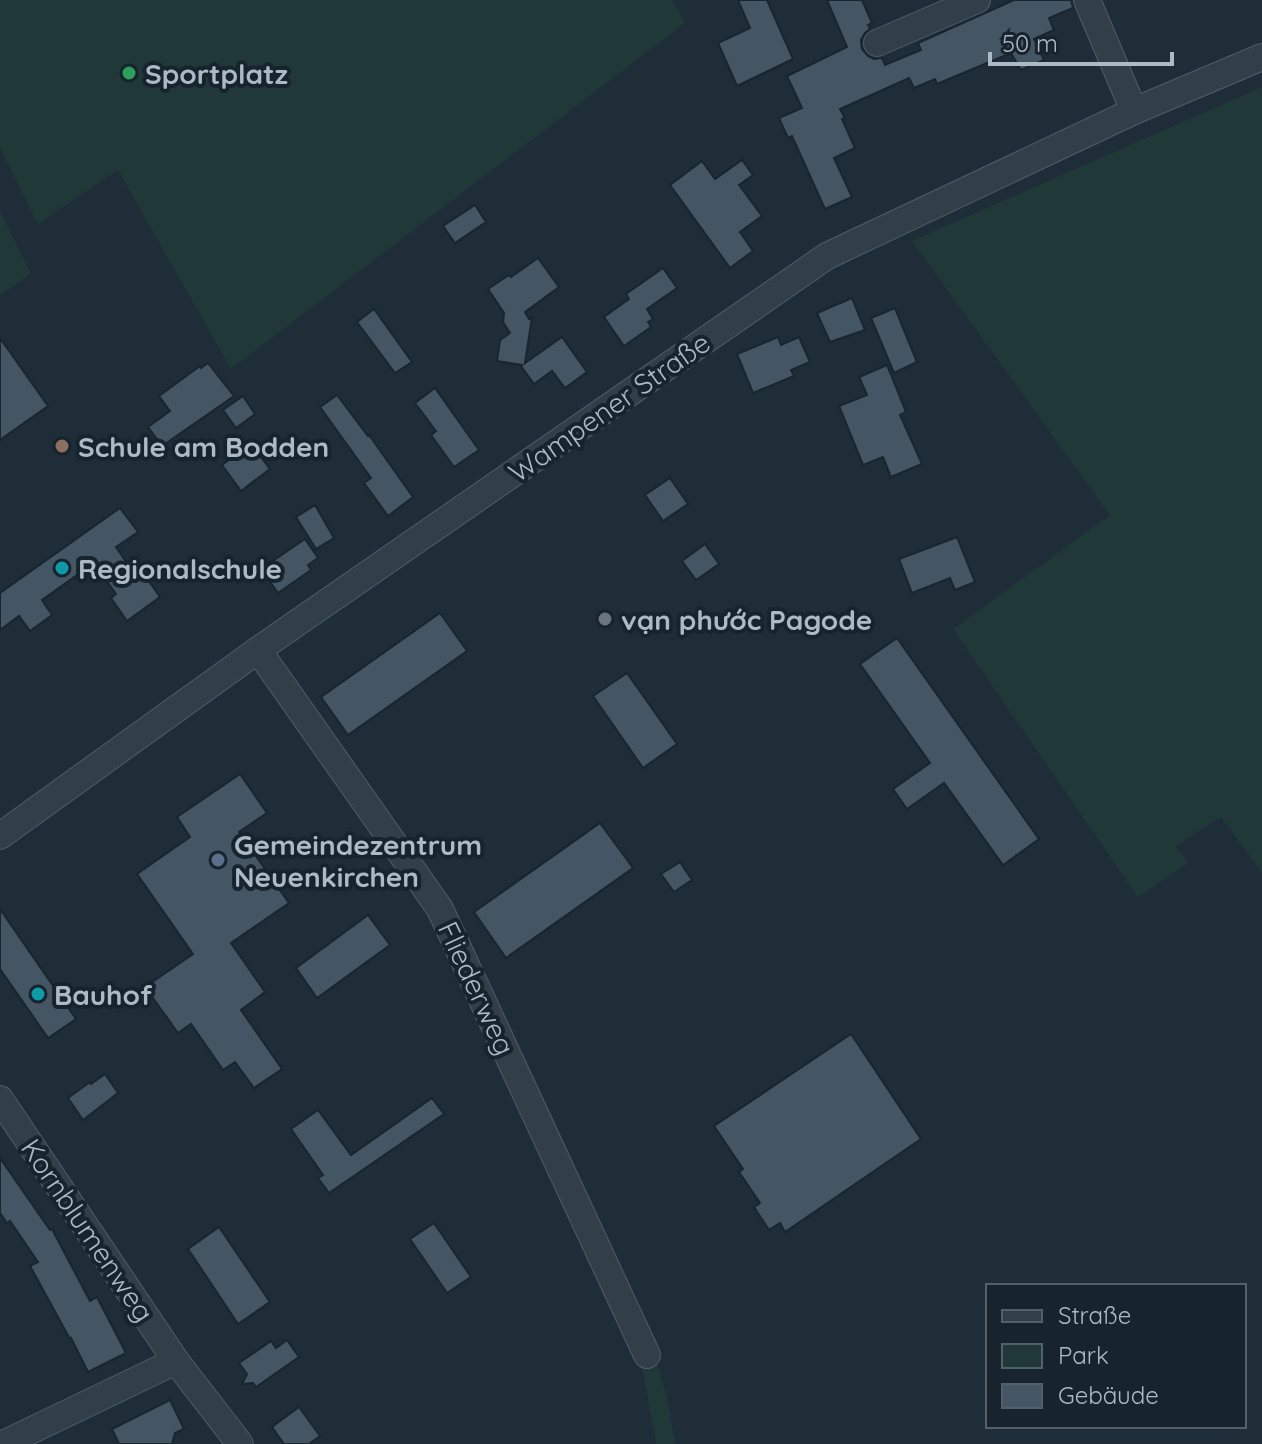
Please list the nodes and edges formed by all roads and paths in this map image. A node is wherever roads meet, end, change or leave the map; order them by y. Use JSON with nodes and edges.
{"nodes":[{"id":1,"x":977,"y":0,"type":"edge"},
{"id":2,"x":1087,"y":0,"type":"edge"},
{"id":3,"x":877,"y":43,"type":"dead end"},
{"id":4,"x":1262,"y":57,"type":"edge"},
{"id":5,"x":1134,"y":111,"type":"junction"},
{"id":6,"x":258,"y":650,"type":"junction"},
{"id":7,"x":0,"y":836,"type":"edge"},
{"id":8,"x":0,"y":1099,"type":"edge"},
{"id":9,"x":647,"y":1355,"type":"dead end"},
{"id":10,"x":176,"y":1361,"type":"junction"},
{"id":11,"x":3,"y":1444,"type":"edge"},
{"id":12,"x":240,"y":1444,"type":"edge"}],
"edges":[{"from":1,"to":3,"type":"street"},
{"from":2,"to":5,"type":"street"},
{"from":4,"to":5,"type":"street","name":"Wampener Straße"},
{"from":5,"to":6,"type":"street","name":"Wampener Straße"},
{"from":6,"to":7,"type":"street","name":"Wampener Straße"},
{"from":6,"to":9,"type":"street","name":"Fliederweg"},
{"from":8,"to":10,"type":"street","name":"Kornblumenweg"},
{"from":10,"to":11,"type":"street"},
{"from":10,"to":12,"type":"street","name":"Kornblumenweg"}]}
